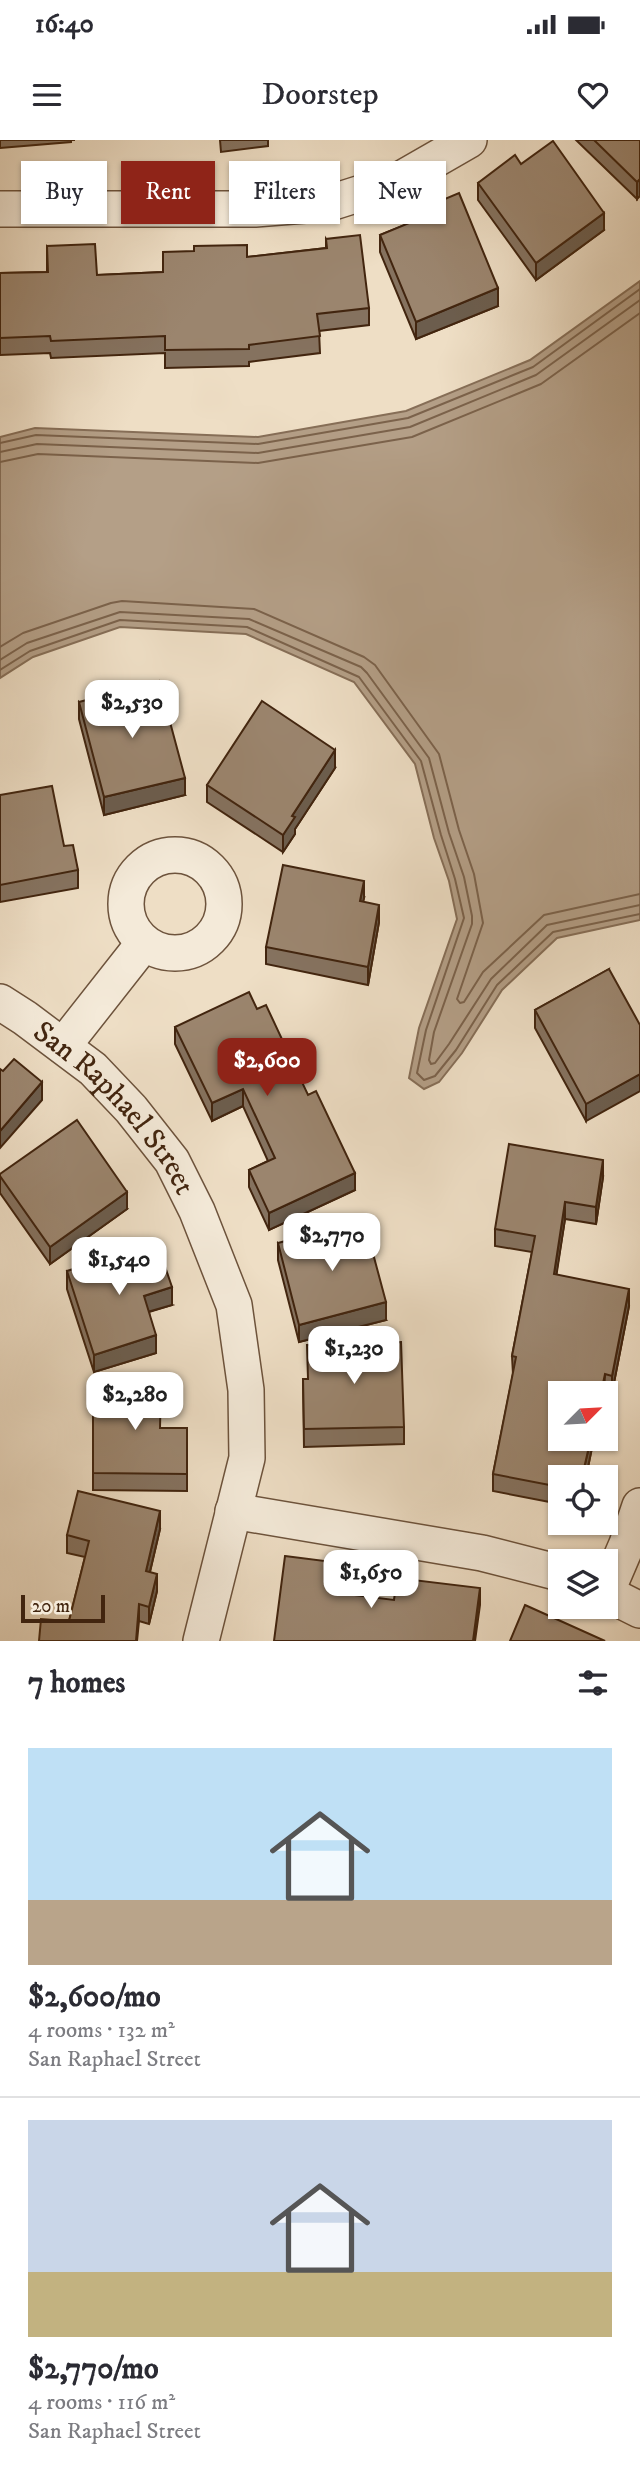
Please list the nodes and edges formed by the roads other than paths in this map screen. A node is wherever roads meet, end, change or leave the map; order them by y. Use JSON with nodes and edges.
{"nodes":[{"id":1,"x":469,"y":140,"type":"edge"},
{"id":2,"x":0,"y":209,"type":"edge"},
{"id":3,"x":144,"y":943,"type":"dead end"},
{"id":4,"x":0,"y":1002,"type":"edge"},
{"id":5,"x":63,"y":1046,"type":"junction"},
{"id":6,"x":640,"y":1506,"type":"edge"},
{"id":7,"x":233,"y":1511,"type":"junction"},
{"id":8,"x":618,"y":1565,"type":"edge"},
{"id":9,"x":548,"y":1570,"type":"edge"},
{"id":10,"x":618,"y":1599,"type":"edge"},
{"id":11,"x":640,"y":1610,"type":"edge"},
{"id":12,"x":201,"y":1641,"type":"edge"}],
"edges":[{"from":1,"to":2,"type":"street"},
{"from":3,"to":5,"type":"street"},
{"from":4,"to":5,"type":"street","name":"San Raphael Street"},
{"from":5,"to":7,"type":"street","name":"San Raphael Street"},
{"from":6,"to":8,"type":"street"},
{"from":7,"to":9,"type":"street"},
{"from":7,"to":12,"type":"street","name":"San Raphael Street"},
{"from":10,"to":11,"type":"street"}]}
